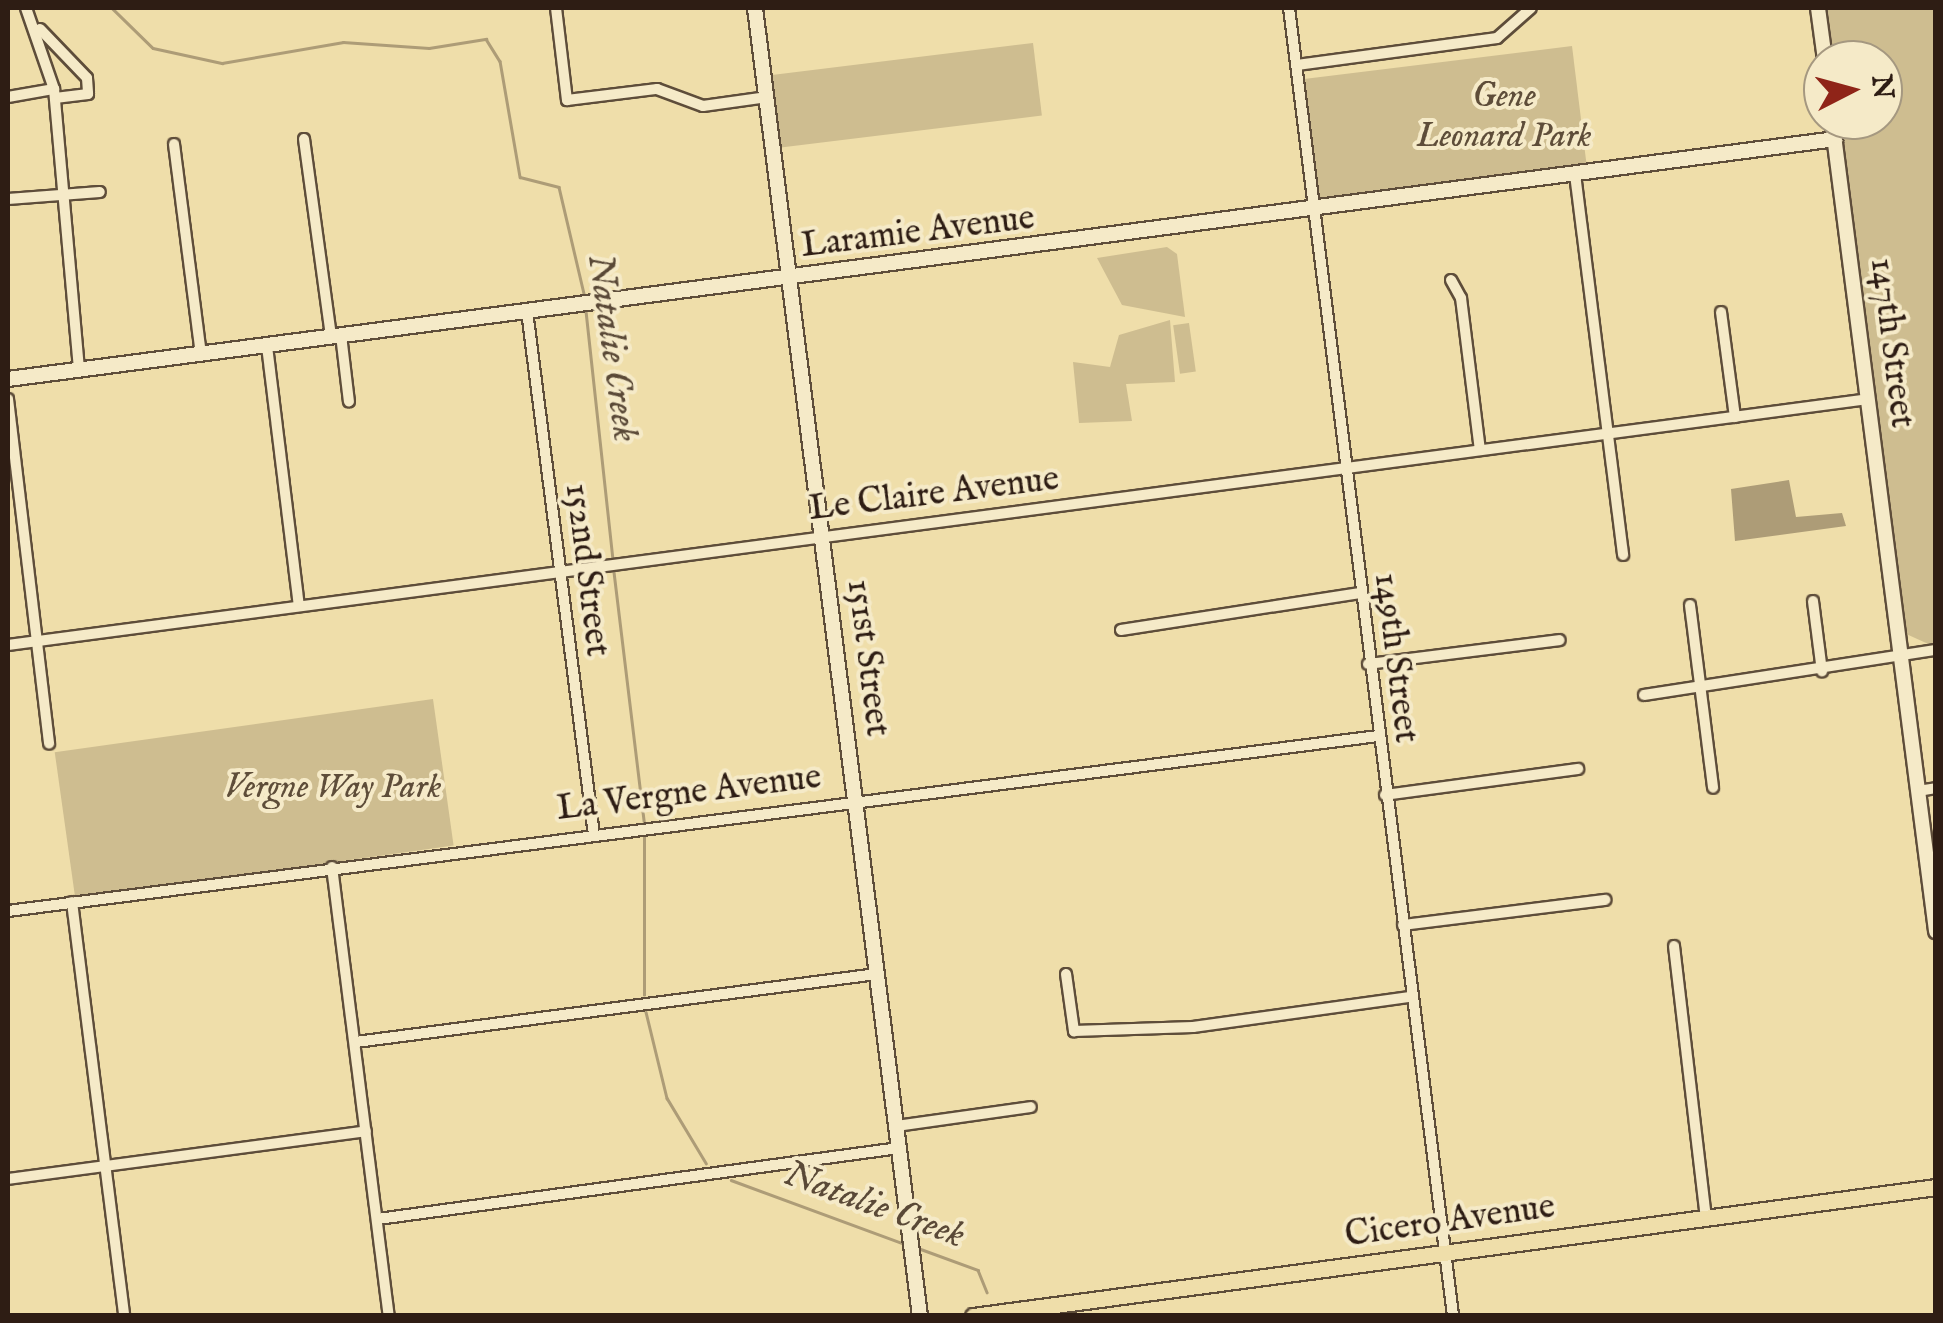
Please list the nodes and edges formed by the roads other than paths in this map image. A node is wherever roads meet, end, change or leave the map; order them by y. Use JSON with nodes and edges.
{"nodes":[{"id":1,"x":26,"y":8,"type":"edge"},
{"id":2,"x":556,"y":8,"type":"edge"},
{"id":3,"x":755,"y":8,"type":"edge"},
{"id":4,"x":1289,"y":8,"type":"edge"},
{"id":5,"x":1531,"y":8,"type":"edge"},
{"id":6,"x":1818,"y":8,"type":"edge"},
{"id":7,"x":36,"y":24,"type":"junction"},
{"id":8,"x":1822,"y":40,"type":"edge"},
{"id":9,"x":1297,"y":65,"type":"junction"},
{"id":10,"x":54,"y":94,"type":"junction"},
{"id":11,"x":8,"y":97,"type":"edge"},
{"id":12,"x":766,"y":98,"type":"junction"},
{"id":13,"x":304,"y":139,"type":"dead end"},
{"id":14,"x":1828,"y":140,"type":"edge"},
{"id":15,"x":1835,"y":140,"type":"edge"},
{"id":16,"x":174,"y":144,"type":"dead end"},
{"id":17,"x":1575,"y":174,"type":"junction"},
{"id":18,"x":100,"y":192,"type":"dead end"},
{"id":19,"x":67,"y":195,"type":"junction"},
{"id":20,"x":8,"y":198,"type":"edge"},
{"id":21,"x":1312,"y":212,"type":"junction"},
{"id":22,"x":790,"y":280,"type":"junction"},
{"id":23,"x":1450,"y":280,"type":"dead end"},
{"id":24,"x":527,"y":311,"type":"junction"},
{"id":25,"x":1721,"y":312,"type":"dead end"},
{"id":26,"x":336,"y":336,"type":"junction"},
{"id":27,"x":268,"y":346,"type":"junction"},
{"id":28,"x":201,"y":354,"type":"junction"},
{"id":29,"x":79,"y":370,"type":"junction"},
{"id":30,"x":8,"y":379,"type":"edge"},
{"id":31,"x":8,"y":398,"type":"edge"},
{"id":32,"x":1868,"y":399,"type":"junction"},
{"id":33,"x":348,"y":402,"type":"dead end"},
{"id":34,"x":1735,"y":418,"type":"junction"},
{"id":35,"x":1608,"y":434,"type":"junction"},
{"id":36,"x":1480,"y":450,"type":"junction"},
{"id":37,"x":1344,"y":468,"type":"junction"},
{"id":38,"x":822,"y":538,"type":"junction"},
{"id":39,"x":1623,"y":555,"type":"dead end"},
{"id":40,"x":558,"y":572,"type":"junction"},
{"id":41,"x":1360,"y":593,"type":"junction"},
{"id":42,"x":1813,"y":600,"type":"dead end"},
{"id":43,"x":1690,"y":605,"type":"dead end"},
{"id":44,"x":300,"y":606,"type":"junction"},
{"id":45,"x":1122,"y":630,"type":"dead end"},
{"id":46,"x":41,"y":640,"type":"junction"},
{"id":47,"x":1560,"y":640,"type":"dead end"},
{"id":48,"x":8,"y":644,"type":"edge"},
{"id":49,"x":1936,"y":650,"type":"edge"},
{"id":50,"x":1901,"y":658,"type":"junction"},
{"id":51,"x":1368,"y":664,"type":"junction"},
{"id":52,"x":1822,"y":671,"type":"junction"},
{"id":53,"x":1701,"y":687,"type":"junction"},
{"id":54,"x":1644,"y":695,"type":"dead end"},
{"id":55,"x":1378,"y":736,"type":"junction"},
{"id":56,"x":49,"y":744,"type":"dead end"},
{"id":57,"x":1578,"y":769,"type":"dead end"},
{"id":58,"x":1713,"y":788,"type":"dead end"},
{"id":59,"x":1936,"y":788,"type":"edge"},
{"id":60,"x":1918,"y":790,"type":"junction"},
{"id":61,"x":1385,"y":795,"type":"junction"},
{"id":62,"x":855,"y":800,"type":"junction"},
{"id":63,"x":594,"y":835,"type":"junction"},
{"id":64,"x":332,"y":867,"type":"junction"},
{"id":65,"x":1604,"y":900,"type":"dead end"},
{"id":66,"x":72,"y":902,"type":"junction"},
{"id":67,"x":8,"y":911,"type":"edge"},
{"id":68,"x":1403,"y":926,"type":"junction"},
{"id":69,"x":1935,"y":926,"type":"edge"},
{"id":70,"x":1674,"y":946,"type":"dead end"},
{"id":71,"x":877,"y":974,"type":"junction"},
{"id":72,"x":1066,"y":974,"type":"dead end"},
{"id":73,"x":1410,"y":997,"type":"junction"},
{"id":74,"x":356,"y":1042,"type":"junction"},
{"id":75,"x":1031,"y":1108,"type":"dead end"},
{"id":76,"x":896,"y":1126,"type":"junction"},
{"id":77,"x":366,"y":1131,"type":"junction"},
{"id":78,"x":899,"y":1148,"type":"junction"},
{"id":79,"x":105,"y":1166,"type":"junction"},
{"id":80,"x":8,"y":1179,"type":"edge"},
{"id":81,"x":1936,"y":1187,"type":"edge"},
{"id":82,"x":378,"y":1218,"type":"junction"},
{"id":83,"x":1706,"y":1218,"type":"junction"},
{"id":84,"x":1444,"y":1253,"type":"junction"},
{"id":85,"x":124,"y":1316,"type":"edge"},
{"id":86,"x":389,"y":1316,"type":"edge"},
{"id":87,"x":920,"y":1316,"type":"edge"},
{"id":88,"x":973,"y":1316,"type":"edge"},
{"id":89,"x":1452,"y":1316,"type":"edge"}],
"edges":[{"from":1,"to":7,"type":"street"},
{"from":2,"to":12,"type":"street"},
{"from":3,"to":12,"type":"street","name":"151st Street"},
{"from":4,"to":9,"type":"street","name":"149th Street"},
{"from":5,"to":9,"type":"street"},
{"from":6,"to":8,"type":"street"},
{"from":7,"to":10,"type":"street"},
{"from":7,"to":10,"type":"street"},
{"from":9,"to":21,"type":"street","name":"149th Street"},
{"from":10,"to":11,"type":"street"},
{"from":10,"to":19,"type":"street"},
{"from":12,"to":22,"type":"street","name":"151st Street"},
{"from":13,"to":26,"type":"street"},
{"from":14,"to":17,"type":"street","name":"Laramie Avenue"},
{"from":15,"to":32,"type":"street","name":"147th Street"},
{"from":16,"to":28,"type":"street"},
{"from":17,"to":21,"type":"street","name":"Laramie Avenue"},
{"from":17,"to":35,"type":"street"},
{"from":18,"to":19,"type":"street"},
{"from":19,"to":20,"type":"street"},
{"from":19,"to":29,"type":"street"},
{"from":21,"to":22,"type":"street","name":"Laramie Avenue"},
{"from":21,"to":37,"type":"street","name":"149th Street"},
{"from":22,"to":24,"type":"street","name":"Laramie Avenue"},
{"from":22,"to":38,"type":"street","name":"151st Street"},
{"from":23,"to":36,"type":"street"},
{"from":24,"to":26,"type":"street","name":"Laramie Avenue"},
{"from":24,"to":40,"type":"street","name":"152nd Street"},
{"from":25,"to":34,"type":"street"},
{"from":26,"to":27,"type":"street","name":"Laramie Avenue"},
{"from":26,"to":33,"type":"street"},
{"from":27,"to":28,"type":"street","name":"Laramie Avenue"},
{"from":27,"to":44,"type":"street"},
{"from":28,"to":29,"type":"street","name":"Laramie Avenue"},
{"from":29,"to":30,"type":"street","name":"Laramie Avenue"},
{"from":31,"to":46,"type":"street"},
{"from":32,"to":34,"type":"street","name":"Le Claire Avenue"},
{"from":32,"to":50,"type":"street","name":"147th Street"},
{"from":34,"to":35,"type":"street","name":"Le Claire Avenue"},
{"from":35,"to":36,"type":"street","name":"Le Claire Avenue"},
{"from":35,"to":39,"type":"street"},
{"from":36,"to":37,"type":"street","name":"Le Claire Avenue"},
{"from":37,"to":38,"type":"street","name":"Le Claire Avenue"},
{"from":37,"to":41,"type":"street","name":"149th Street"},
{"from":38,"to":40,"type":"street","name":"Le Claire Avenue"},
{"from":38,"to":62,"type":"street","name":"151st Street"},
{"from":40,"to":44,"type":"street","name":"Le Claire Avenue"},
{"from":40,"to":63,"type":"street","name":"152nd Street"},
{"from":41,"to":45,"type":"street"},
{"from":41,"to":51,"type":"street","name":"149th Street"},
{"from":42,"to":52,"type":"street"},
{"from":43,"to":53,"type":"street"},
{"from":44,"to":46,"type":"street","name":"Le Claire Avenue"},
{"from":46,"to":48,"type":"street","name":"Le Claire Avenue"},
{"from":46,"to":56,"type":"street"},
{"from":47,"to":51,"type":"street"},
{"from":49,"to":50,"type":"street"},
{"from":50,"to":52,"type":"street"},
{"from":50,"to":60,"type":"street","name":"147th Street"},
{"from":51,"to":55,"type":"street","name":"149th Street"},
{"from":52,"to":53,"type":"street"},
{"from":53,"to":54,"type":"street"},
{"from":53,"to":58,"type":"street"},
{"from":55,"to":61,"type":"street","name":"149th Street"},
{"from":55,"to":62,"type":"street","name":"La Vergne Avenue"},
{"from":57,"to":61,"type":"street"},
{"from":59,"to":60,"type":"street"},
{"from":60,"to":69,"type":"street","name":"147th Street"},
{"from":61,"to":68,"type":"street","name":"149th Street"},
{"from":62,"to":63,"type":"street","name":"La Vergne Avenue"},
{"from":62,"to":71,"type":"street","name":"151st Street"},
{"from":63,"to":64,"type":"street","name":"La Vergne Avenue"},
{"from":64,"to":66,"type":"street","name":"La Vergne Avenue"},
{"from":64,"to":74,"type":"street"},
{"from":65,"to":68,"type":"street"},
{"from":66,"to":67,"type":"street","name":"La Vergne Avenue"},
{"from":66,"to":79,"type":"street"},
{"from":68,"to":73,"type":"street","name":"149th Street"},
{"from":70,"to":83,"type":"street"},
{"from":71,"to":74,"type":"street"},
{"from":71,"to":76,"type":"street","name":"151st Street"},
{"from":72,"to":73,"type":"street"},
{"from":73,"to":84,"type":"street","name":"149th Street"},
{"from":74,"to":77,"type":"street"},
{"from":75,"to":76,"type":"street"},
{"from":76,"to":78,"type":"street","name":"151st Street"},
{"from":77,"to":79,"type":"street"},
{"from":77,"to":82,"type":"street"},
{"from":78,"to":82,"type":"street"},
{"from":78,"to":87,"type":"street","name":"151st Street"},
{"from":79,"to":80,"type":"street"},
{"from":79,"to":85,"type":"street"},
{"from":81,"to":83,"type":"main road","name":"Cicero Avenue"},
{"from":82,"to":86,"type":"street"},
{"from":83,"to":84,"type":"main road","name":"Cicero Avenue"},
{"from":84,"to":88,"type":"main road","name":"Cicero Avenue"},
{"from":84,"to":89,"type":"street","name":"149th Street"}]}
